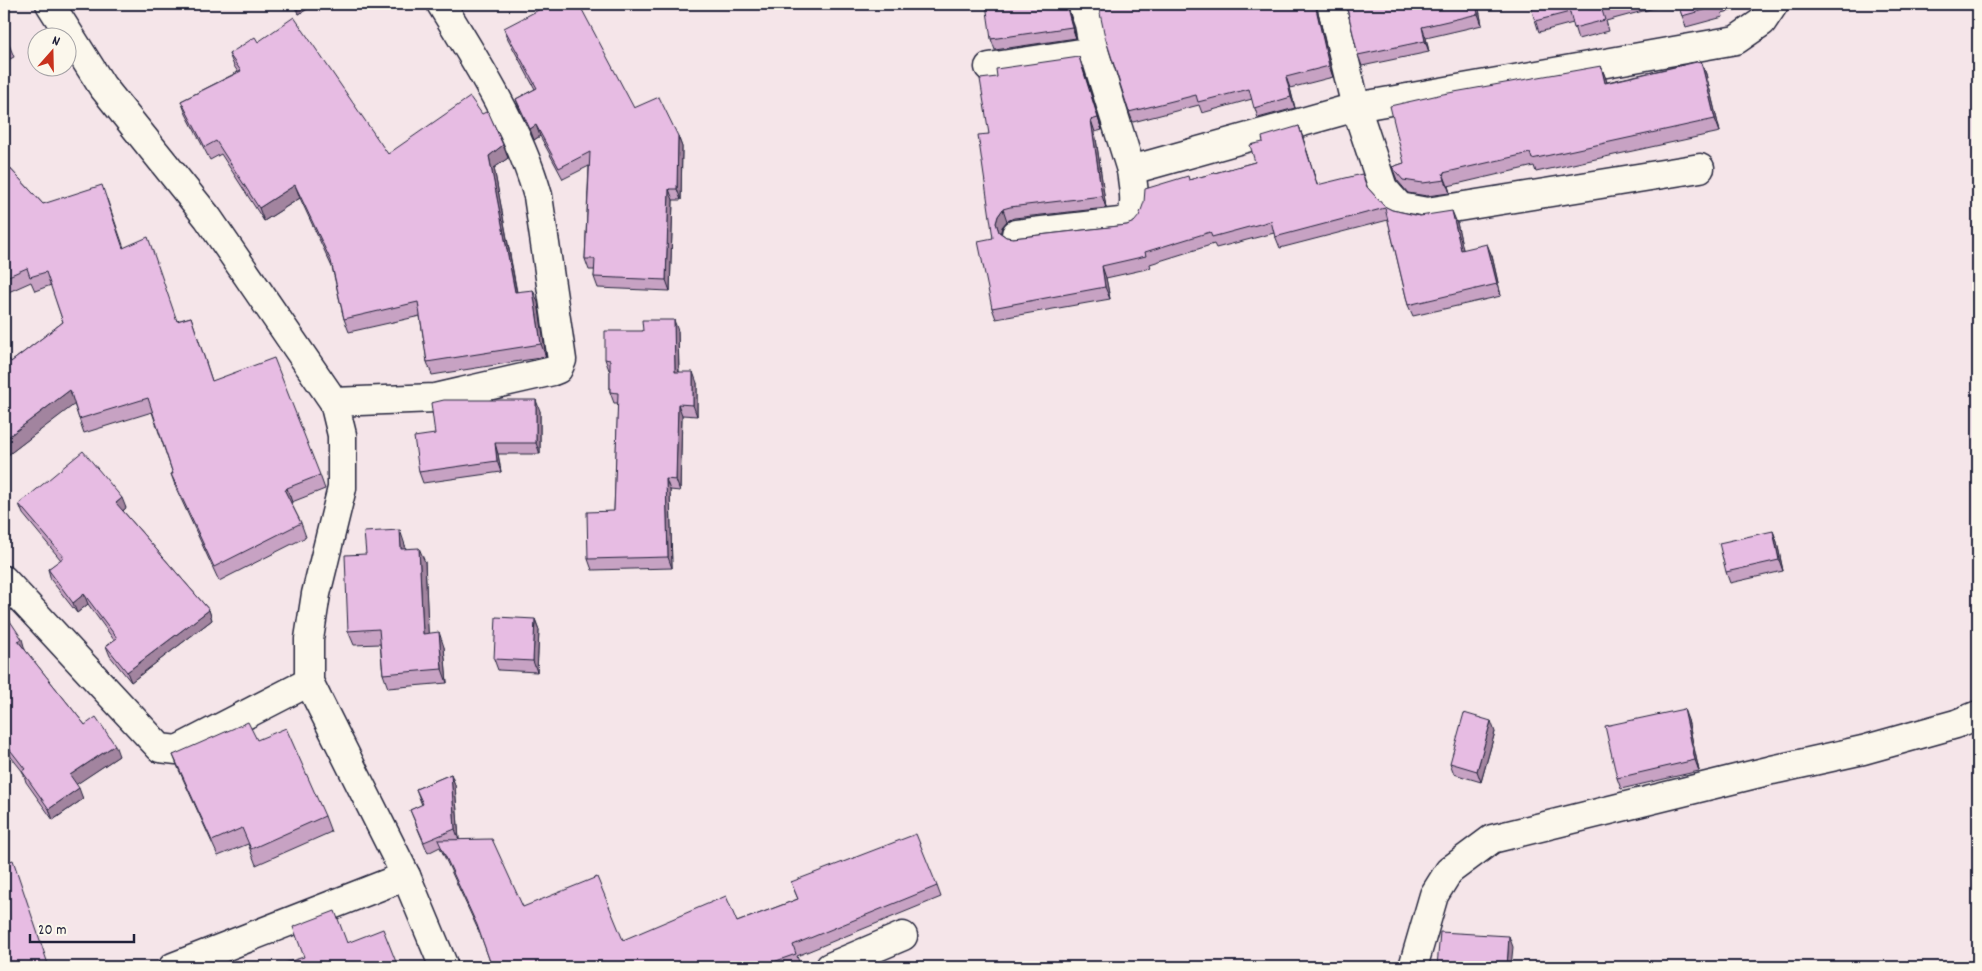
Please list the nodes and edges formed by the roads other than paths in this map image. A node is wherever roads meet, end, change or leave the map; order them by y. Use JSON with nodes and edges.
{"nodes":[{"id":1,"x":50,"y":4,"type":"edge"},
{"id":2,"x":441,"y":4,"type":"edge"},
{"id":3,"x":1082,"y":4,"type":"edge"},
{"id":4,"x":1331,"y":4,"type":"edge"},
{"id":5,"x":1774,"y":4,"type":"edge"},
{"id":6,"x":1094,"y":51,"type":"junction"},
{"id":7,"x":989,"y":67,"type":"dead end"},
{"id":8,"x":1356,"y":107,"type":"junction"},
{"id":9,"x":1700,"y":168,"type":"dead end"},
{"id":10,"x":1132,"y":170,"type":"junction"},
{"id":11,"x":1016,"y":234,"type":"dead end"},
{"id":12,"x":334,"y":402,"type":"junction"},
{"id":13,"x":4,"y":580,"type":"edge"},
{"id":14,"x":309,"y":682,"type":"junction"},
{"id":15,"x":1978,"y":715,"type":"edge"},
{"id":16,"x":406,"y":876,"type":"junction"},
{"id":17,"x":903,"y":936,"type":"dead end"},
{"id":18,"x":173,"y":967,"type":"edge"},
{"id":19,"x":444,"y":967,"type":"edge"},
{"id":20,"x":830,"y":967,"type":"edge"},
{"id":21,"x":1413,"y":967,"type":"edge"}],
"edges":[{"from":1,"to":12,"type":"street"},
{"from":2,"to":12,"type":"street"},
{"from":3,"to":6,"type":"street"},
{"from":4,"to":8,"type":"street"},
{"from":5,"to":8,"type":"street"},
{"from":6,"to":7,"type":"street"},
{"from":6,"to":10,"type":"street"},
{"from":8,"to":9,"type":"street"},
{"from":8,"to":10,"type":"street"},
{"from":10,"to":11,"type":"street"},
{"from":12,"to":14,"type":"street"},
{"from":13,"to":14,"type":"street"},
{"from":14,"to":16,"type":"street"},
{"from":15,"to":21,"type":"street"},
{"from":16,"to":18,"type":"street"},
{"from":16,"to":19,"type":"street"},
{"from":17,"to":20,"type":"street"}]}
